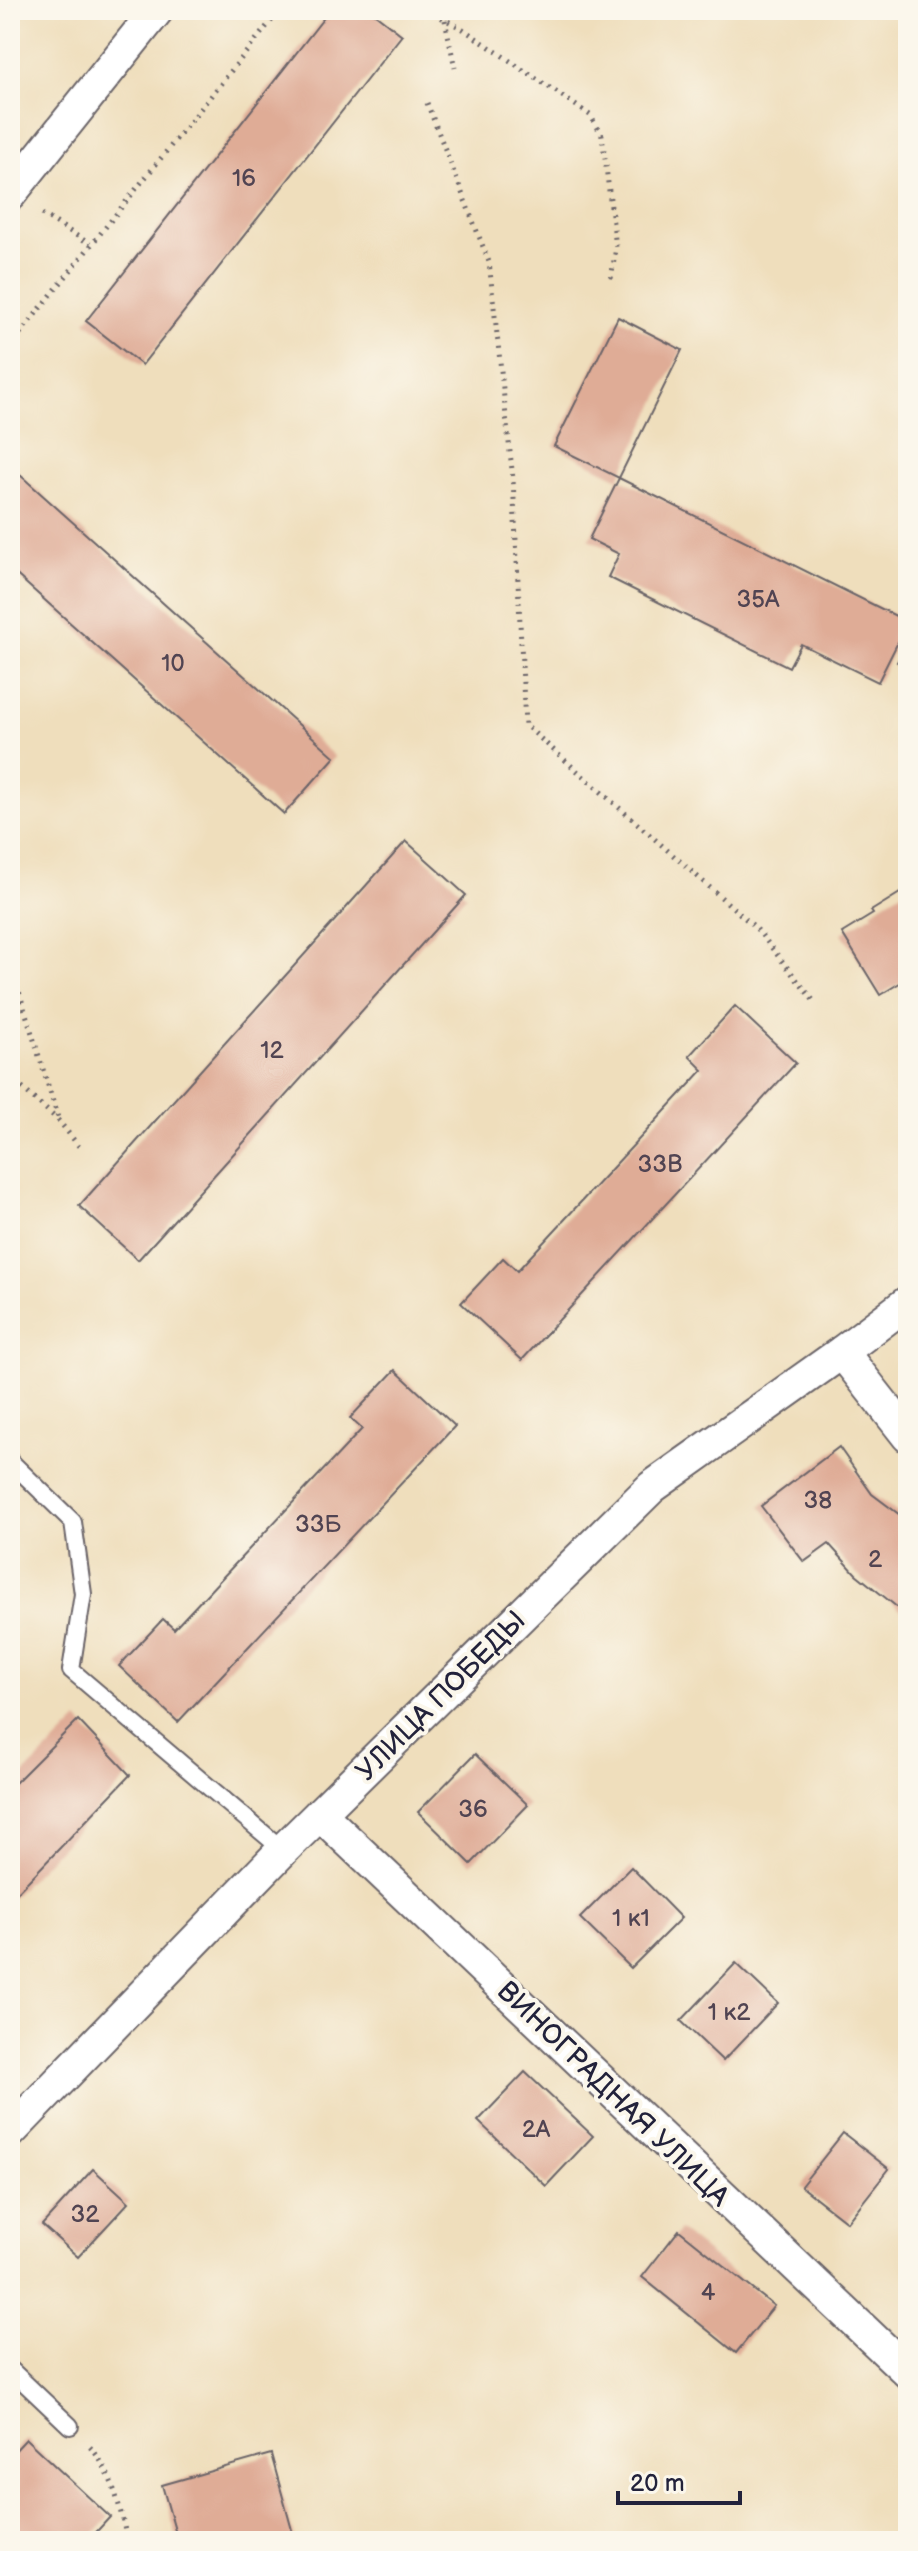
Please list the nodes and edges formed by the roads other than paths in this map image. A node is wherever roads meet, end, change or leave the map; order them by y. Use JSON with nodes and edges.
{"nodes":[{"id":1,"x":157,"y":10,"type":"edge"},
{"id":2,"x":23,"y":203,"type":"edge"},
{"id":3,"x":908,"y":1302,"type":"edge"},
{"id":4,"x":842,"y":1352,"type":"junction"},
{"id":5,"x":908,"y":1436,"type":"edge"},
{"id":6,"x":10,"y":1461,"type":"edge"},
{"id":7,"x":320,"y":1814,"type":"junction"},
{"id":8,"x":283,"y":1850,"type":"junction"},
{"id":9,"x":10,"y":2132,"type":"edge"},
{"id":10,"x":10,"y":2369,"type":"edge"},
{"id":11,"x":908,"y":2372,"type":"edge"},
{"id":12,"x":70,"y":2426,"type":"road end"}],
"edges":[{"from":1,"to":2,"type":"street"},
{"from":3,"to":4,"type":"street","name":"УЛИЦА ПОБЕДЫ"},
{"from":4,"to":5,"type":"street"},
{"from":4,"to":7,"type":"street","name":"УЛИЦА ПОБЕДЫ"},
{"from":6,"to":8,"type":"lane"},
{"from":7,"to":8,"type":"street","name":"УЛИЦА ПОБЕДЫ"},
{"from":7,"to":11,"type":"street","name":"ВИНОГРАДНАЯ УЛИЦА"},
{"from":8,"to":9,"type":"street","name":"УЛИЦА ПОБЕДЫ"},
{"from":10,"to":12,"type":"lane"}]}
